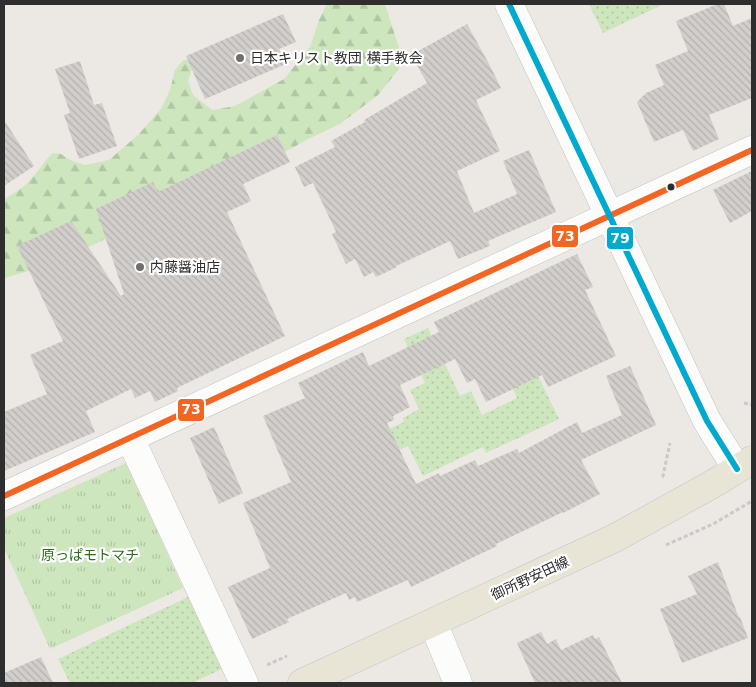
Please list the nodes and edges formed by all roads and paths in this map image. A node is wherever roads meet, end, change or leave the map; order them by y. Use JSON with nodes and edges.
{"nodes":[{"id":1,"x":509,"y":4,"type":"edge"},
{"id":2,"x":752,"y":150,"type":"edge"},
{"id":3,"x":610,"y":216,"type":"junction"},
{"id":4,"x":744,"y":403,"type":"dead end"},
{"id":5,"x":752,"y":405,"type":"edge"},
{"id":6,"x":130,"y":438,"type":"junction"},
{"id":7,"x":670,"y":443,"type":"dead end"},
{"id":8,"x":744,"y":464,"type":"edge"},
{"id":9,"x":655,"y":481,"type":"dead end"},
{"id":10,"x":4,"y":496,"type":"edge"},
{"id":11,"x":752,"y":501,"type":"edge"},
{"id":12,"x":713,"y":524,"type":"dead end"},
{"id":13,"x":432,"y":623,"type":"junction"},
{"id":14,"x":296,"y":652,"type":"dead end"},
{"id":15,"x":243,"y":680,"type":"edge"},
{"id":16,"x":302,"y":683,"type":"edge"},
{"id":17,"x":458,"y":683,"type":"edge"}],
"edges":[{"from":1,"to":3,"type":"street"},
{"from":2,"to":3,"type":"street"},
{"from":3,"to":6,"type":"street"},
{"from":3,"to":8,"type":"street"},
{"from":4,"to":5,"type":"path"},
{"from":6,"to":10,"type":"street"},
{"from":6,"to":15,"type":"street"},
{"from":7,"to":9,"type":"path"},
{"from":8,"to":13,"type":"main road","name":"御所野安田線"},
{"from":11,"to":12,"type":"path"},
{"from":13,"to":16,"type":"main road","name":"御所野安田線"},
{"from":13,"to":17,"type":"street"},
{"from":14,"to":15,"type":"path"}]}
